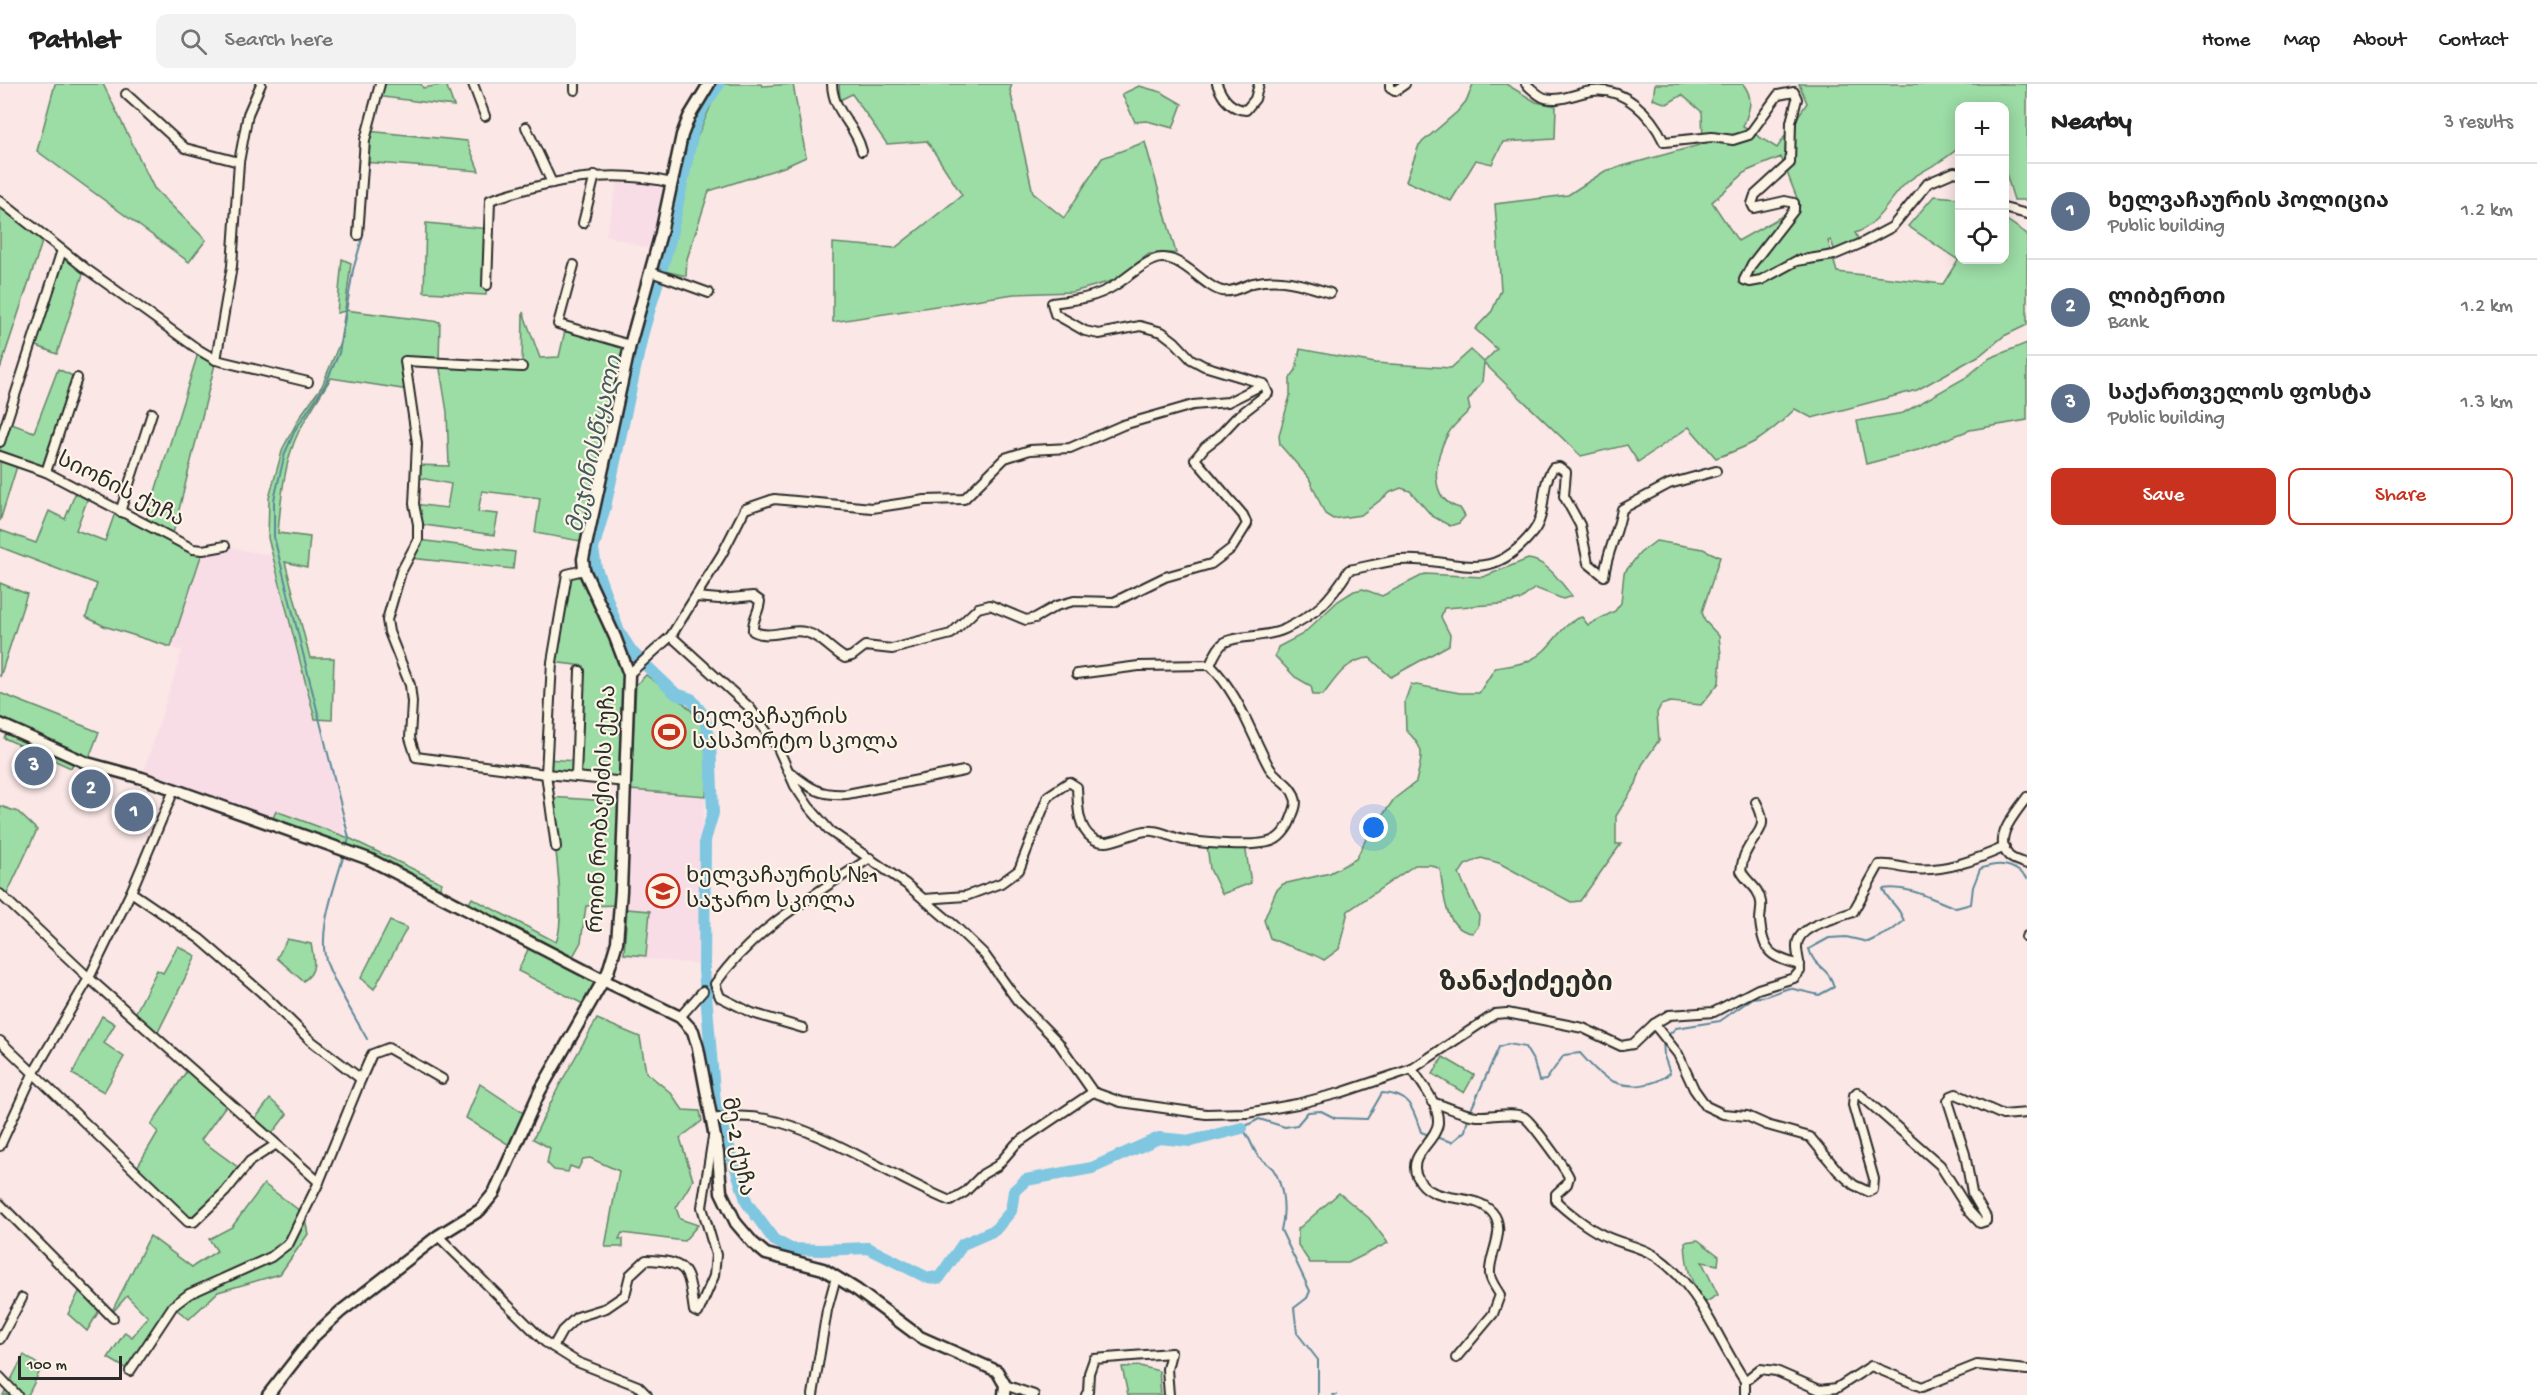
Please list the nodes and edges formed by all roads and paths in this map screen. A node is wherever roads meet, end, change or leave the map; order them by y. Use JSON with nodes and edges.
{"nodes":[{"id":1,"x":261,"y":84,"type":"edge"},
{"id":2,"x":380,"y":84,"type":"edge"},
{"id":3,"x":473,"y":84,"type":"edge"},
{"id":4,"x":709,"y":84,"type":"edge"},
{"id":5,"x":832,"y":84,"type":"edge"},
{"id":6,"x":1217,"y":84,"type":"edge"},
{"id":7,"x":1259,"y":84,"type":"edge"},
{"id":8,"x":1390,"y":84,"type":"edge"},
{"id":9,"x":1405,"y":84,"type":"edge"},
{"id":10,"x":1526,"y":84,"type":"edge"},
{"id":11,"x":126,"y":94,"type":"dead end"},
{"id":12,"x":485,"y":116,"type":"dead end"},
{"id":13,"x":526,"y":127,"type":"dead end"},
{"id":14,"x":861,"y":151,"type":"dead end"},
{"id":15,"x":239,"y":162,"type":"junction"},
{"id":16,"x":1955,"y":172,"type":"edge"},
{"id":17,"x":595,"y":175,"type":"junction"},
{"id":18,"x":552,"y":183,"type":"junction"},
{"id":19,"x":672,"y":183,"type":"junction"},
{"id":20,"x":0,"y":201,"type":"edge"},
{"id":21,"x":2009,"y":209,"type":"edge"},
{"id":22,"x":2027,"y":214,"type":"edge"},
{"id":23,"x":583,"y":223,"type":"dead end"},
{"id":24,"x":358,"y":235,"type":"dead end"},
{"id":25,"x":62,"y":250,"type":"junction"},
{"id":26,"x":574,"y":265,"type":"dead end"},
{"id":27,"x":652,"y":272,"type":"junction"},
{"id":28,"x":487,"y":285,"type":"dead end"},
{"id":29,"x":709,"y":292,"type":"dead end"},
{"id":30,"x":1330,"y":293,"type":"dead end"},
{"id":31,"x":630,"y":345,"type":"junction"},
{"id":32,"x":216,"y":360,"type":"junction"},
{"id":33,"x":522,"y":367,"type":"dead end"},
{"id":34,"x":77,"y":378,"type":"dead end"},
{"id":35,"x":308,"y":382,"type":"dead end"},
{"id":36,"x":1264,"y":384,"type":"junction"},
{"id":37,"x":152,"y":413,"type":"dead end"},
{"id":38,"x":0,"y":442,"type":"edge"},
{"id":39,"x":0,"y":456,"type":"edge"},
{"id":40,"x":1716,"y":471,"type":"dead end"},
{"id":41,"x":46,"y":472,"type":"junction"},
{"id":42,"x":120,"y":512,"type":"junction"},
{"id":43,"x":225,"y":546,"type":"dead end"},
{"id":44,"x":584,"y":570,"type":"junction"},
{"id":45,"x":696,"y":597,"type":"junction"},
{"id":46,"x":670,"y":636,"type":"junction"},
{"id":47,"x":1210,"y":665,"type":"junction"},
{"id":48,"x":580,"y":671,"type":"dead end"},
{"id":49,"x":633,"y":671,"type":"junction"},
{"id":50,"x":1077,"y":674,"type":"dead end"},
{"id":51,"x":0,"y":724,"type":"edge"},
{"id":52,"x":964,"y":771,"type":"dead end"},
{"id":53,"x":790,"y":772,"type":"junction"},
{"id":54,"x":546,"y":774,"type":"junction"},
{"id":55,"x":576,"y":777,"type":"junction"},
{"id":56,"x":626,"y":782,"type":"junction"},
{"id":57,"x":174,"y":790,"type":"junction"},
{"id":58,"x":2027,"y":797,"type":"edge"},
{"id":59,"x":1756,"y":802,"type":"dead end"},
{"id":60,"x":556,"y":847,"type":"dead end"},
{"id":61,"x":2005,"y":848,"type":"junction"},
{"id":62,"x":870,"y":858,"type":"junction"},
{"id":63,"x":2027,"y":864,"type":"edge"},
{"id":64,"x":131,"y":892,"type":"junction"},
{"id":65,"x":0,"y":894,"type":"edge"},
{"id":66,"x":924,"y":899,"type":"junction"},
{"id":67,"x":1800,"y":965,"type":"junction"},
{"id":68,"x":89,"y":978,"type":"junction"},
{"id":69,"x":603,"y":980,"type":"junction"},
{"id":70,"x":704,"y":991,"type":"dead end"},
{"id":71,"x":681,"y":1017,"type":"junction"},
{"id":72,"x":1654,"y":1024,"type":"junction"},
{"id":73,"x":802,"y":1028,"type":"dead end"},
{"id":74,"x":0,"y":1041,"type":"edge"},
{"id":75,"x":1412,"y":1069,"type":"junction"},
{"id":76,"x":33,"y":1074,"type":"junction"},
{"id":77,"x":442,"y":1078,"type":"dead end"},
{"id":78,"x":360,"y":1079,"type":"junction"},
{"id":79,"x":1093,"y":1092,"type":"junction"},
{"id":80,"x":1432,"y":1102,"type":"junction"},
{"id":81,"x":2027,"y":1113,"type":"edge"},
{"id":82,"x":714,"y":1119,"type":"junction"},
{"id":83,"x":714,"y":1132,"type":"junction"},
{"id":84,"x":275,"y":1145,"type":"junction"},
{"id":85,"x":0,"y":1146,"type":"edge"},
{"id":86,"x":319,"y":1182,"type":"junction"},
{"id":87,"x":0,"y":1204,"type":"edge"},
{"id":88,"x":438,"y":1236,"type":"junction"},
{"id":89,"x":836,"y":1277,"type":"junction"},
{"id":90,"x":22,"y":1298,"type":"dead end"},
{"id":91,"x":113,"y":1318,"type":"dead end"},
{"id":92,"x":0,"y":1339,"type":"edge"},
{"id":93,"x":553,"y":1347,"type":"junction"},
{"id":94,"x":1456,"y":1358,"type":"dead end"},
{"id":95,"x":2027,"y":1370,"type":"edge"},
{"id":96,"x":130,"y":1371,"type":"dead end"},
{"id":97,"x":0,"y":1377,"type":"edge"},
{"id":98,"x":1744,"y":1381,"type":"junction"},
{"id":99,"x":1005,"y":1390,"type":"edge"},
{"id":100,"x":17,"y":1395,"type":"edge"},
{"id":101,"x":268,"y":1395,"type":"edge"},
{"id":102,"x":647,"y":1395,"type":"edge"},
{"id":103,"x":813,"y":1395,"type":"edge"},
{"id":104,"x":1034,"y":1395,"type":"edge"},
{"id":105,"x":1086,"y":1395,"type":"edge"},
{"id":106,"x":1169,"y":1395,"type":"edge"},
{"id":107,"x":1745,"y":1395,"type":"edge"}],
"edges":[{"from":1,"to":15,"type":"street"},
{"from":2,"to":24,"type":"street"},
{"from":3,"to":12,"type":"street"},
{"from":4,"to":19,"type":"street","name":"როინ რობაქიძის ქუჩა"},
{"from":5,"to":14,"type":"street"},
{"from":6,"to":7,"type":"street"},
{"from":8,"to":9,"type":"street"},
{"from":10,"to":16,"type":"street"},
{"from":11,"to":15,"type":"street"},
{"from":13,"to":18,"type":"street"},
{"from":15,"to":32,"type":"street"},
{"from":17,"to":18,"type":"street"},
{"from":17,"to":19,"type":"street"},
{"from":17,"to":23,"type":"street"},
{"from":18,"to":28,"type":"street"},
{"from":19,"to":27,"type":"street","name":"როინ რობაქიძის ქუჩა"},
{"from":20,"to":25,"type":"street"},
{"from":21,"to":22,"type":"street"},
{"from":25,"to":32,"type":"street"},
{"from":25,"to":38,"type":"street"},
{"from":26,"to":31,"type":"street"},
{"from":27,"to":29,"type":"street"},
{"from":27,"to":31,"type":"street","name":"როინ რობაქიძის ქუჩა"},
{"from":30,"to":36,"type":"street"},
{"from":31,"to":44,"type":"street","name":"როინ რობაქიძის ქუჩა"},
{"from":32,"to":35,"type":"street"},
{"from":33,"to":54,"type":"street"},
{"from":34,"to":41,"type":"street"},
{"from":36,"to":45,"type":"street"},
{"from":36,"to":45,"type":"street"},
{"from":37,"to":42,"type":"street"},
{"from":39,"to":41,"type":"street","name":"სიონის ქუჩა"},
{"from":40,"to":47,"type":"street"},
{"from":41,"to":42,"type":"street","name":"სიონის ქუჩა"},
{"from":42,"to":43,"type":"street","name":"სიონის ქუჩა"},
{"from":44,"to":49,"type":"street","name":"როინ რობაქიძის ქუჩა"},
{"from":44,"to":54,"type":"street"},
{"from":45,"to":46,"type":"street"},
{"from":46,"to":49,"type":"street"},
{"from":46,"to":53,"type":"street"},
{"from":47,"to":50,"type":"street"},
{"from":47,"to":66,"type":"street"},
{"from":48,"to":55,"type":"street"},
{"from":49,"to":56,"type":"street","name":"როინ რობაქიძის ქუჩა"},
{"from":51,"to":57,"type":"street"},
{"from":52,"to":53,"type":"street"},
{"from":53,"to":62,"type":"street"},
{"from":54,"to":55,"type":"street"},
{"from":54,"to":60,"type":"street"},
{"from":55,"to":56,"type":"street"},
{"from":56,"to":69,"type":"street","name":"როინ რობაქიძის ქუჩა"},
{"from":57,"to":64,"type":"street"},
{"from":57,"to":69,"type":"street"},
{"from":58,"to":61,"type":"street"},
{"from":59,"to":67,"type":"street"},
{"from":61,"to":63,"type":"street"},
{"from":61,"to":67,"type":"street"},
{"from":62,"to":66,"type":"street"},
{"from":62,"to":73,"type":"street"},
{"from":64,"to":68,"type":"street"},
{"from":64,"to":78,"type":"street"},
{"from":65,"to":68,"type":"street"},
{"from":66,"to":79,"type":"street"},
{"from":67,"to":72,"type":"street"},
{"from":68,"to":76,"type":"street"},
{"from":68,"to":84,"type":"street"},
{"from":69,"to":71,"type":"street"},
{"from":69,"to":88,"type":"street","name":"როინ რობაქიძის ქუჩა"},
{"from":70,"to":71,"type":"street"},
{"from":71,"to":82,"type":"street","name":"მე-2 ქუჩა"},
{"from":72,"to":75,"type":"street"},
{"from":72,"to":81,"type":"street"},
{"from":74,"to":76,"type":"street"},
{"from":75,"to":79,"type":"street"},
{"from":75,"to":80,"type":"street"},
{"from":76,"to":84,"type":"street"},
{"from":76,"to":85,"type":"street"},
{"from":77,"to":78,"type":"street"},
{"from":78,"to":86,"type":"street"},
{"from":79,"to":82,"type":"street"},
{"from":80,"to":94,"type":"street"},
{"from":80,"to":98,"type":"street"},
{"from":82,"to":83,"type":"street","name":"მე-2 ქუჩა"},
{"from":83,"to":89,"type":"street","name":"მე-2 ქუჩა"},
{"from":83,"to":93,"type":"street"},
{"from":84,"to":86,"type":"street"},
{"from":86,"to":96,"type":"street"},
{"from":87,"to":91,"type":"street"},
{"from":88,"to":93,"type":"street"},
{"from":88,"to":101,"type":"street","name":"როინ რობაქიძის ქუჩა"},
{"from":89,"to":99,"type":"street","name":"მე-2 ქუჩა"},
{"from":89,"to":103,"type":"street"},
{"from":90,"to":92,"type":"street"},
{"from":93,"to":102,"type":"street"},
{"from":95,"to":98,"type":"street"},
{"from":97,"to":100,"type":"street"},
{"from":98,"to":107,"type":"street"},
{"from":99,"to":104,"type":"street"},
{"from":105,"to":106,"type":"street"}]}
